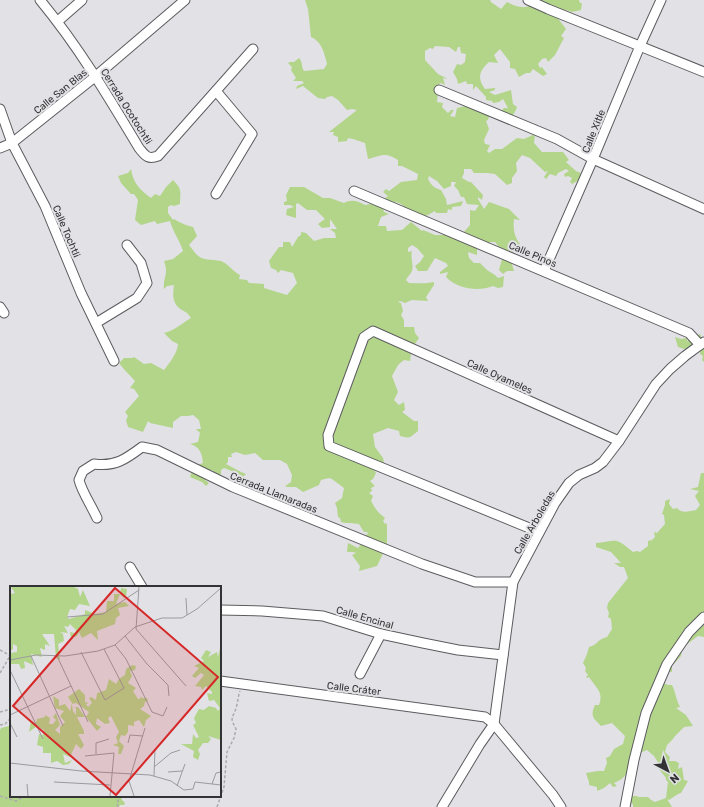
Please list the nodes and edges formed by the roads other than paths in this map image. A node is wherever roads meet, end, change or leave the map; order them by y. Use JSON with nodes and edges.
{"nodes":[{"id":1,"x":40,"y":0,"type":"edge"},
{"id":2,"x":82,"y":0,"type":"edge"},
{"id":3,"x":185,"y":0,"type":"edge"},
{"id":4,"x":528,"y":0,"type":"edge"},
{"id":5,"x":661,"y":0,"type":"edge"},
{"id":6,"x":58,"y":21,"type":"junction"},
{"id":7,"x":640,"y":46,"type":"junction"},
{"id":8,"x":253,"y":49,"type":"dead end"},
{"id":9,"x":704,"y":72,"type":"edge"},
{"id":10,"x":96,"y":76,"type":"junction"},
{"id":11,"x":439,"y":90,"type":"dead end"},
{"id":12,"x":216,"y":91,"type":"junction"},
{"id":13,"x":0,"y":109,"type":"edge"},
{"id":14,"x":12,"y":143,"type":"junction"},
{"id":15,"x":0,"y":148,"type":"edge"},
{"id":16,"x":593,"y":159,"type":"junction"},
{"id":17,"x":354,"y":191,"type":"dead end"},
{"id":18,"x":216,"y":194,"type":"dead end"},
{"id":19,"x":704,"y":209,"type":"edge"},
{"id":20,"x":127,"y":245,"type":"dead end"},
{"id":21,"x":544,"y":271,"type":"junction"},
{"id":22,"x":96,"y":324,"type":"junction"},
{"id":23,"x":702,"y":343,"type":"edge"},
{"id":24,"x":114,"y":361,"type":"dead end"},
{"id":25,"x":619,"y":441,"type":"junction"},
{"id":26,"x":97,"y":518,"type":"dead end"},
{"id":27,"x":539,"y":532,"type":"junction"},
{"id":28,"x":130,"y":567,"type":"dead end"},
{"id":29,"x":513,"y":582,"type":"junction"},
{"id":30,"x":141,"y":586,"type":"edge"},
{"id":31,"x":221,"y":610,"type":"edge"},
{"id":32,"x":704,"y":617,"type":"edge"},
{"id":33,"x":381,"y":634,"type":"junction"},
{"id":34,"x":503,"y":655,"type":"junction"},
{"id":35,"x":360,"y":674,"type":"dead end"},
{"id":36,"x":221,"y":682,"type":"edge"},
{"id":37,"x":494,"y":724,"type":"junction"},
{"id":38,"x":442,"y":807,"type":"edge"},
{"id":39,"x":561,"y":807,"type":"edge"},
{"id":40,"x":625,"y":807,"type":"edge"}],
"edges":[{"from":1,"to":6,"type":"street","name":"Cerrada Ocotochtli"},
{"from":2,"to":6,"type":"street"},
{"from":3,"to":10,"type":"street","name":"Calle San Blas"},
{"from":4,"to":7,"type":"street"},
{"from":5,"to":7,"type":"street","name":"Calle Xitle"},
{"from":6,"to":10,"type":"street","name":"Cerrada Ocotochtli"},
{"from":7,"to":9,"type":"street"},
{"from":7,"to":16,"type":"street","name":"Calle Xitle"},
{"from":8,"to":12,"type":"street","name":"Cerrada Ocotochtli"},
{"from":10,"to":12,"type":"street","name":"Cerrada Ocotochtli"},
{"from":10,"to":14,"type":"street","name":"Calle San Blas"},
{"from":11,"to":16,"type":"street"},
{"from":12,"to":18,"type":"street"},
{"from":13,"to":14,"type":"street","name":"Calle Tochtli"},
{"from":14,"to":15,"type":"street","name":"Calle San Blas"},
{"from":14,"to":22,"type":"street","name":"Calle Tochtli"},
{"from":16,"to":19,"type":"street"},
{"from":16,"to":21,"type":"street","name":"Calle Xitle"},
{"from":17,"to":21,"type":"street","name":"Calle Pinos"},
{"from":20,"to":22,"type":"street"},
{"from":21,"to":23,"type":"street","name":"Calle Pinos"},
{"from":22,"to":24,"type":"street","name":"Calle Tochtli"},
{"from":23,"to":25,"type":"street","name":"Calle Arboledas"},
{"from":25,"to":27,"type":"street","name":"Calle Arboledas"},
{"from":25,"to":27,"type":"street","name":"Calle Oyameles"},
{"from":26,"to":29,"type":"street","name":"Cerrada Llamaradas"},
{"from":27,"to":29,"type":"street","name":"Calle Arboledas"},
{"from":28,"to":30,"type":"street"},
{"from":29,"to":34,"type":"street","name":"Calle Arboledas"},
{"from":31,"to":33,"type":"street","name":"Calle Encinal"},
{"from":32,"to":40,"type":"street"},
{"from":33,"to":34,"type":"street","name":"Calle Encinal"},
{"from":33,"to":35,"type":"street"},
{"from":34,"to":37,"type":"street","name":"Calle Arboledas"},
{"from":36,"to":37,"type":"street","name":"Calle Cráter"},
{"from":37,"to":38,"type":"street"},
{"from":37,"to":39,"type":"street"}]}
